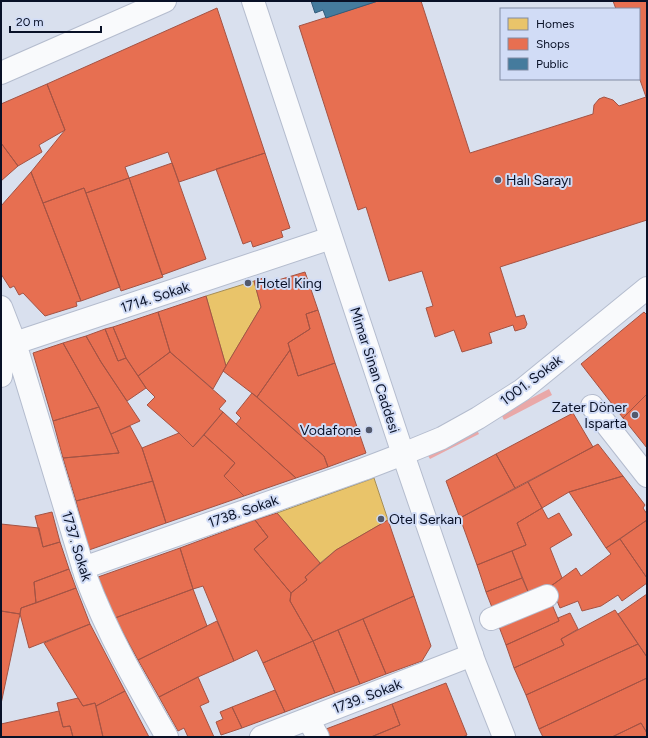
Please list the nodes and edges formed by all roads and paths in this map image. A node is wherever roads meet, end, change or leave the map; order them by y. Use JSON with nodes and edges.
{"nodes":[{"id":1,"x":165,"y":1,"type":"edge"},
{"id":2,"x":253,"y":1,"type":"edge"},
{"id":3,"x":1,"y":73,"type":"edge"},
{"id":4,"x":331,"y":238,"type":"junction"},
{"id":5,"x":647,"y":288,"type":"edge"},
{"id":6,"x":3,"y":314,"type":"edge"},
{"id":7,"x":15,"y":343,"type":"junction"},
{"id":8,"x":1,"y":376,"type":"edge"},
{"id":9,"x":592,"y":406,"type":"dead end"},
{"id":10,"x":403,"y":454,"type":"junction"},
{"id":11,"x":647,"y":476,"type":"edge"},
{"id":12,"x":83,"y":568,"type":"junction"},
{"id":13,"x":547,"y":596,"type":"dead end"},
{"id":14,"x":491,"y":619,"type":"dead end"},
{"id":15,"x":472,"y":655,"type":"junction"},
{"id":16,"x":313,"y":728,"type":"edge"},
{"id":17,"x":167,"y":737,"type":"edge"},
{"id":18,"x":261,"y":737,"type":"edge"},
{"id":19,"x":504,"y":737,"type":"edge"}],
"edges":[{"from":1,"to":3,"type":"street"},
{"from":2,"to":4,"type":"street","name":"Mimar Sinan Caddesi"},
{"from":4,"to":7,"type":"street","name":"1714. Sokak"},
{"from":4,"to":10,"type":"street","name":"Mimar Sinan Caddesi"},
{"from":5,"to":10,"type":"street","name":"1001. Sokak"},
{"from":6,"to":7,"type":"street"},
{"from":6,"to":8,"type":"street"},
{"from":7,"to":12,"type":"street","name":"1737. Sokak"},
{"from":9,"to":11,"type":"street"},
{"from":10,"to":12,"type":"street","name":"1738. Sokak"},
{"from":10,"to":15,"type":"street","name":"Mimar Sinan Caddesi"},
{"from":12,"to":17,"type":"street","name":"1737. Sokak"},
{"from":13,"to":14,"type":"street"},
{"from":15,"to":16,"type":"street","name":"1739. Sokak"},
{"from":15,"to":19,"type":"street","name":"Mimar Sinan Caddesi"},
{"from":16,"to":18,"type":"street","name":"1739. Sokak"}]}
